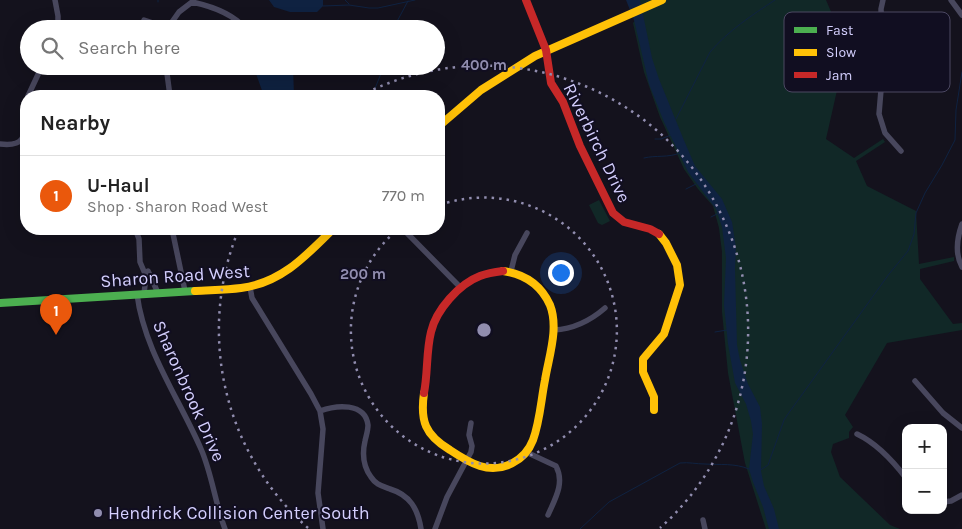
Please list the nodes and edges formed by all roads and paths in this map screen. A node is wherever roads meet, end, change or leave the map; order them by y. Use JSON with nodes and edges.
{"nodes":[{"id":1,"x":55,"y":0,"type":"edge"},
{"id":2,"x":526,"y":0,"type":"edge"},
{"id":3,"x":951,"y":0,"type":"edge"},
{"id":4,"x":658,"y":1,"type":"edge"},
{"id":5,"x":962,"y":15,"type":"edge"},
{"id":6,"x":58,"y":20,"type":"edge"},
{"id":7,"x":173,"y":20,"type":"edge"},
{"id":8,"x":238,"y":20,"type":"edge"},
{"id":9,"x":546,"y":50,"type":"junction"},
{"id":10,"x":38,"y":75,"type":"edge"},
{"id":11,"x":167,"y":75,"type":"edge"},
{"id":12,"x":31,"y":90,"type":"edge"},
{"id":13,"x":169,"y":90,"type":"edge"},
{"id":14,"x":880,"y":92,"type":"edge"},
{"id":15,"x":445,"y":121,"type":"edge"},
{"id":16,"x":20,"y":140,"type":"edge"},
{"id":17,"x":0,"y":144,"type":"edge"},
{"id":18,"x":901,"y":152,"type":"dead end"},
{"id":19,"x":962,"y":224,"type":"edge"},
{"id":20,"x":527,"y":233,"type":"dead end"},
{"id":21,"x":138,"y":235,"type":"edge"},
{"id":22,"x":173,"y":235,"type":"edge"},
{"id":23,"x":327,"y":235,"type":"edge"},
{"id":24,"x":409,"y":235,"type":"edge"},
{"id":25,"x":962,"y":267,"type":"edge"},
{"id":26,"x":511,"y":271,"type":"junction"},
{"id":27,"x":148,"y":276,"type":"junction"},
{"id":28,"x":250,"y":286,"type":"junction"},
{"id":29,"x":461,"y":288,"type":"junction"},
{"id":30,"x":185,"y":291,"type":"junction"},
{"id":31,"x":158,"y":293,"type":"junction"},
{"id":32,"x":140,"y":294,"type":"junction"},
{"id":33,"x":0,"y":303,"type":"edge"},
{"id":34,"x":605,"y":308,"type":"dead end"},
{"id":35,"x":554,"y":330,"type":"junction"},
{"id":36,"x":914,"y":381,"type":"dead end"},
{"id":37,"x":654,"y":410,"type":"dead end"},
{"id":38,"x":320,"y":411,"type":"junction"},
{"id":39,"x":472,"y":423,"type":"dead end"},
{"id":40,"x":962,"y":428,"type":"edge"},
{"id":41,"x":857,"y":434,"type":"dead end"},
{"id":42,"x":526,"y":452,"type":"junction"},
{"id":43,"x":466,"y":460,"type":"junction"},
{"id":44,"x":902,"y":474,"type":"edge"},
{"id":45,"x":962,"y":495,"type":"edge"},
{"id":46,"x":947,"y":502,"type":"edge"},
{"id":47,"x":548,"y":515,"type":"dead end"},
{"id":48,"x":702,"y":520,"type":"dead end"},
{"id":49,"x":225,"y":529,"type":"edge"},
{"id":50,"x":323,"y":529,"type":"edge"},
{"id":51,"x":421,"y":529,"type":"edge"},
{"id":52,"x":435,"y":529,"type":"edge"},
{"id":53,"x":705,"y":529,"type":"edge"}],
"edges":[{"from":1,"to":6,"type":"street"},
{"from":2,"to":9,"type":"street"},
{"from":3,"to":5,"type":"street"},
{"from":4,"to":9,"type":"street"},
{"from":7,"to":8,"type":"street"},
{"from":9,"to":15,"type":"street"},
{"from":9,"to":37,"type":"street","name":"Riverbirch Drive"},
{"from":10,"to":12,"type":"street"},
{"from":11,"to":13,"type":"street"},
{"from":14,"to":18,"type":"street"},
{"from":16,"to":17,"type":"street"},
{"from":19,"to":25,"type":"street"},
{"from":20,"to":26,"type":"street"},
{"from":21,"to":27,"type":"street"},
{"from":22,"to":30,"type":"street"},
{"from":23,"to":28,"type":"street","name":"Sharon Road West"},
{"from":24,"to":29,"type":"street"},
{"from":26,"to":29,"type":"street"},
{"from":26,"to":35,"type":"street"},
{"from":27,"to":31,"type":"street"},
{"from":27,"to":32,"type":"street","name":"Sharonbrook Drive"},
{"from":28,"to":30,"type":"street","name":"Sharon Road West"},
{"from":28,"to":38,"type":"street"},
{"from":29,"to":43,"type":"street"},
{"from":30,"to":31,"type":"street","name":"Sharon Road West"},
{"from":31,"to":32,"type":"street","name":"Sharon Road West"},
{"from":32,"to":33,"type":"street","name":"Sharon Road West"},
{"from":32,"to":49,"type":"street","name":"Sharonbrook Drive"},
{"from":34,"to":35,"type":"street"},
{"from":35,"to":42,"type":"street"},
{"from":36,"to":40,"type":"street"},
{"from":38,"to":50,"type":"street"},
{"from":38,"to":51,"type":"street"},
{"from":39,"to":43,"type":"street"},
{"from":41,"to":44,"type":"street"},
{"from":42,"to":43,"type":"street"},
{"from":42,"to":47,"type":"street"},
{"from":43,"to":52,"type":"street"},
{"from":45,"to":46,"type":"street"},
{"from":48,"to":53,"type":"street"}]}
